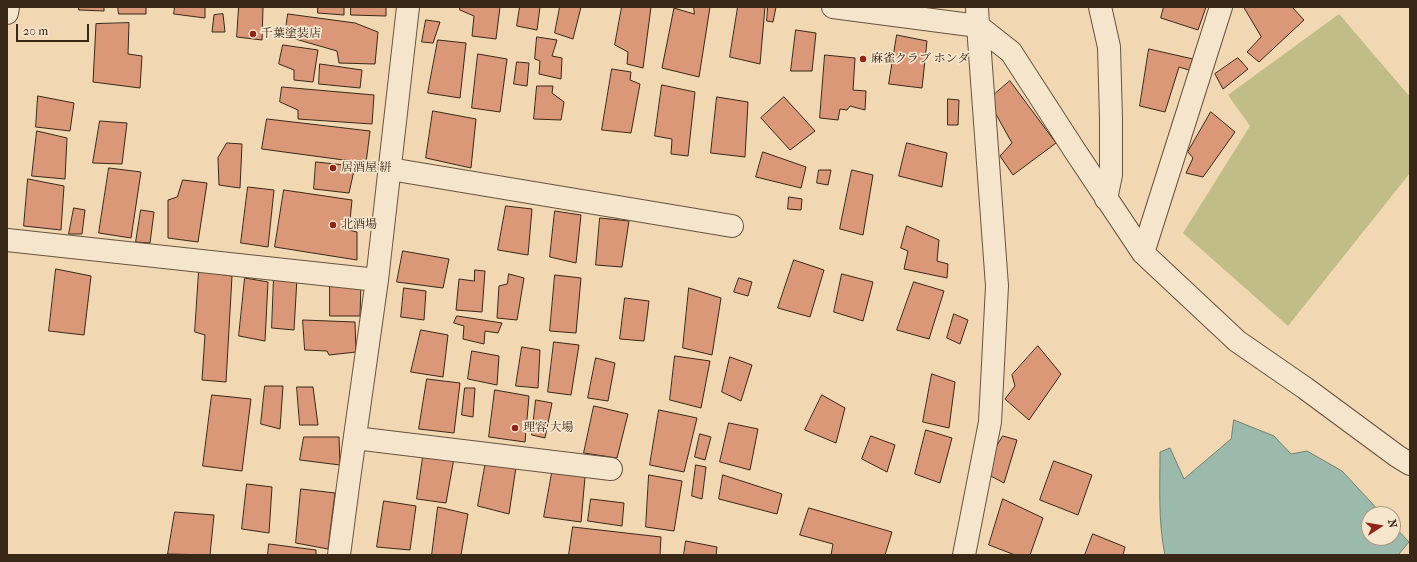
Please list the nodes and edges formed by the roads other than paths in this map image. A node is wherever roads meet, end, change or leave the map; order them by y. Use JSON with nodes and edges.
{"nodes":[{"id":1,"x":8,"y":7,"type":"edge"},
{"id":2,"x":408,"y":7,"type":"edge"},
{"id":3,"x":833,"y":7,"type":"edge"},
{"id":4,"x":1100,"y":7,"type":"edge"},
{"id":5,"x":1221,"y":7,"type":"edge"},
{"id":6,"x":7,"y":13,"type":"edge"},
{"id":7,"x":978,"y":16,"type":"edge"},
{"id":8,"x":390,"y":169,"type":"junction"},
{"id":9,"x":1106,"y":199,"type":"junction"},
{"id":10,"x":732,"y":226,"type":"dead end"},
{"id":11,"x":7,"y":240,"type":"edge"},
{"id":12,"x":1143,"y":253,"type":"junction"},
{"id":13,"x":377,"y":280,"type":"junction"},
{"id":14,"x":355,"y":438,"type":"junction"},
{"id":15,"x":1410,"y":464,"type":"edge"},
{"id":16,"x":611,"y":469,"type":"dead end"},
{"id":17,"x":340,"y":555,"type":"edge"},
{"id":18,"x":964,"y":555,"type":"edge"}],
"edges":[{"from":1,"to":6,"type":"street"},
{"from":2,"to":8,"type":"street"},
{"from":3,"to":7,"type":"street"},
{"from":4,"to":9,"type":"street"},
{"from":5,"to":12,"type":"street"},
{"from":7,"to":9,"type":"street"},
{"from":7,"to":18,"type":"street"},
{"from":8,"to":10,"type":"street"},
{"from":8,"to":13,"type":"street"},
{"from":9,"to":12,"type":"street"},
{"from":11,"to":13,"type":"street"},
{"from":12,"to":15,"type":"street"},
{"from":13,"to":14,"type":"street"},
{"from":14,"to":16,"type":"street"},
{"from":14,"to":17,"type":"street"}]}
